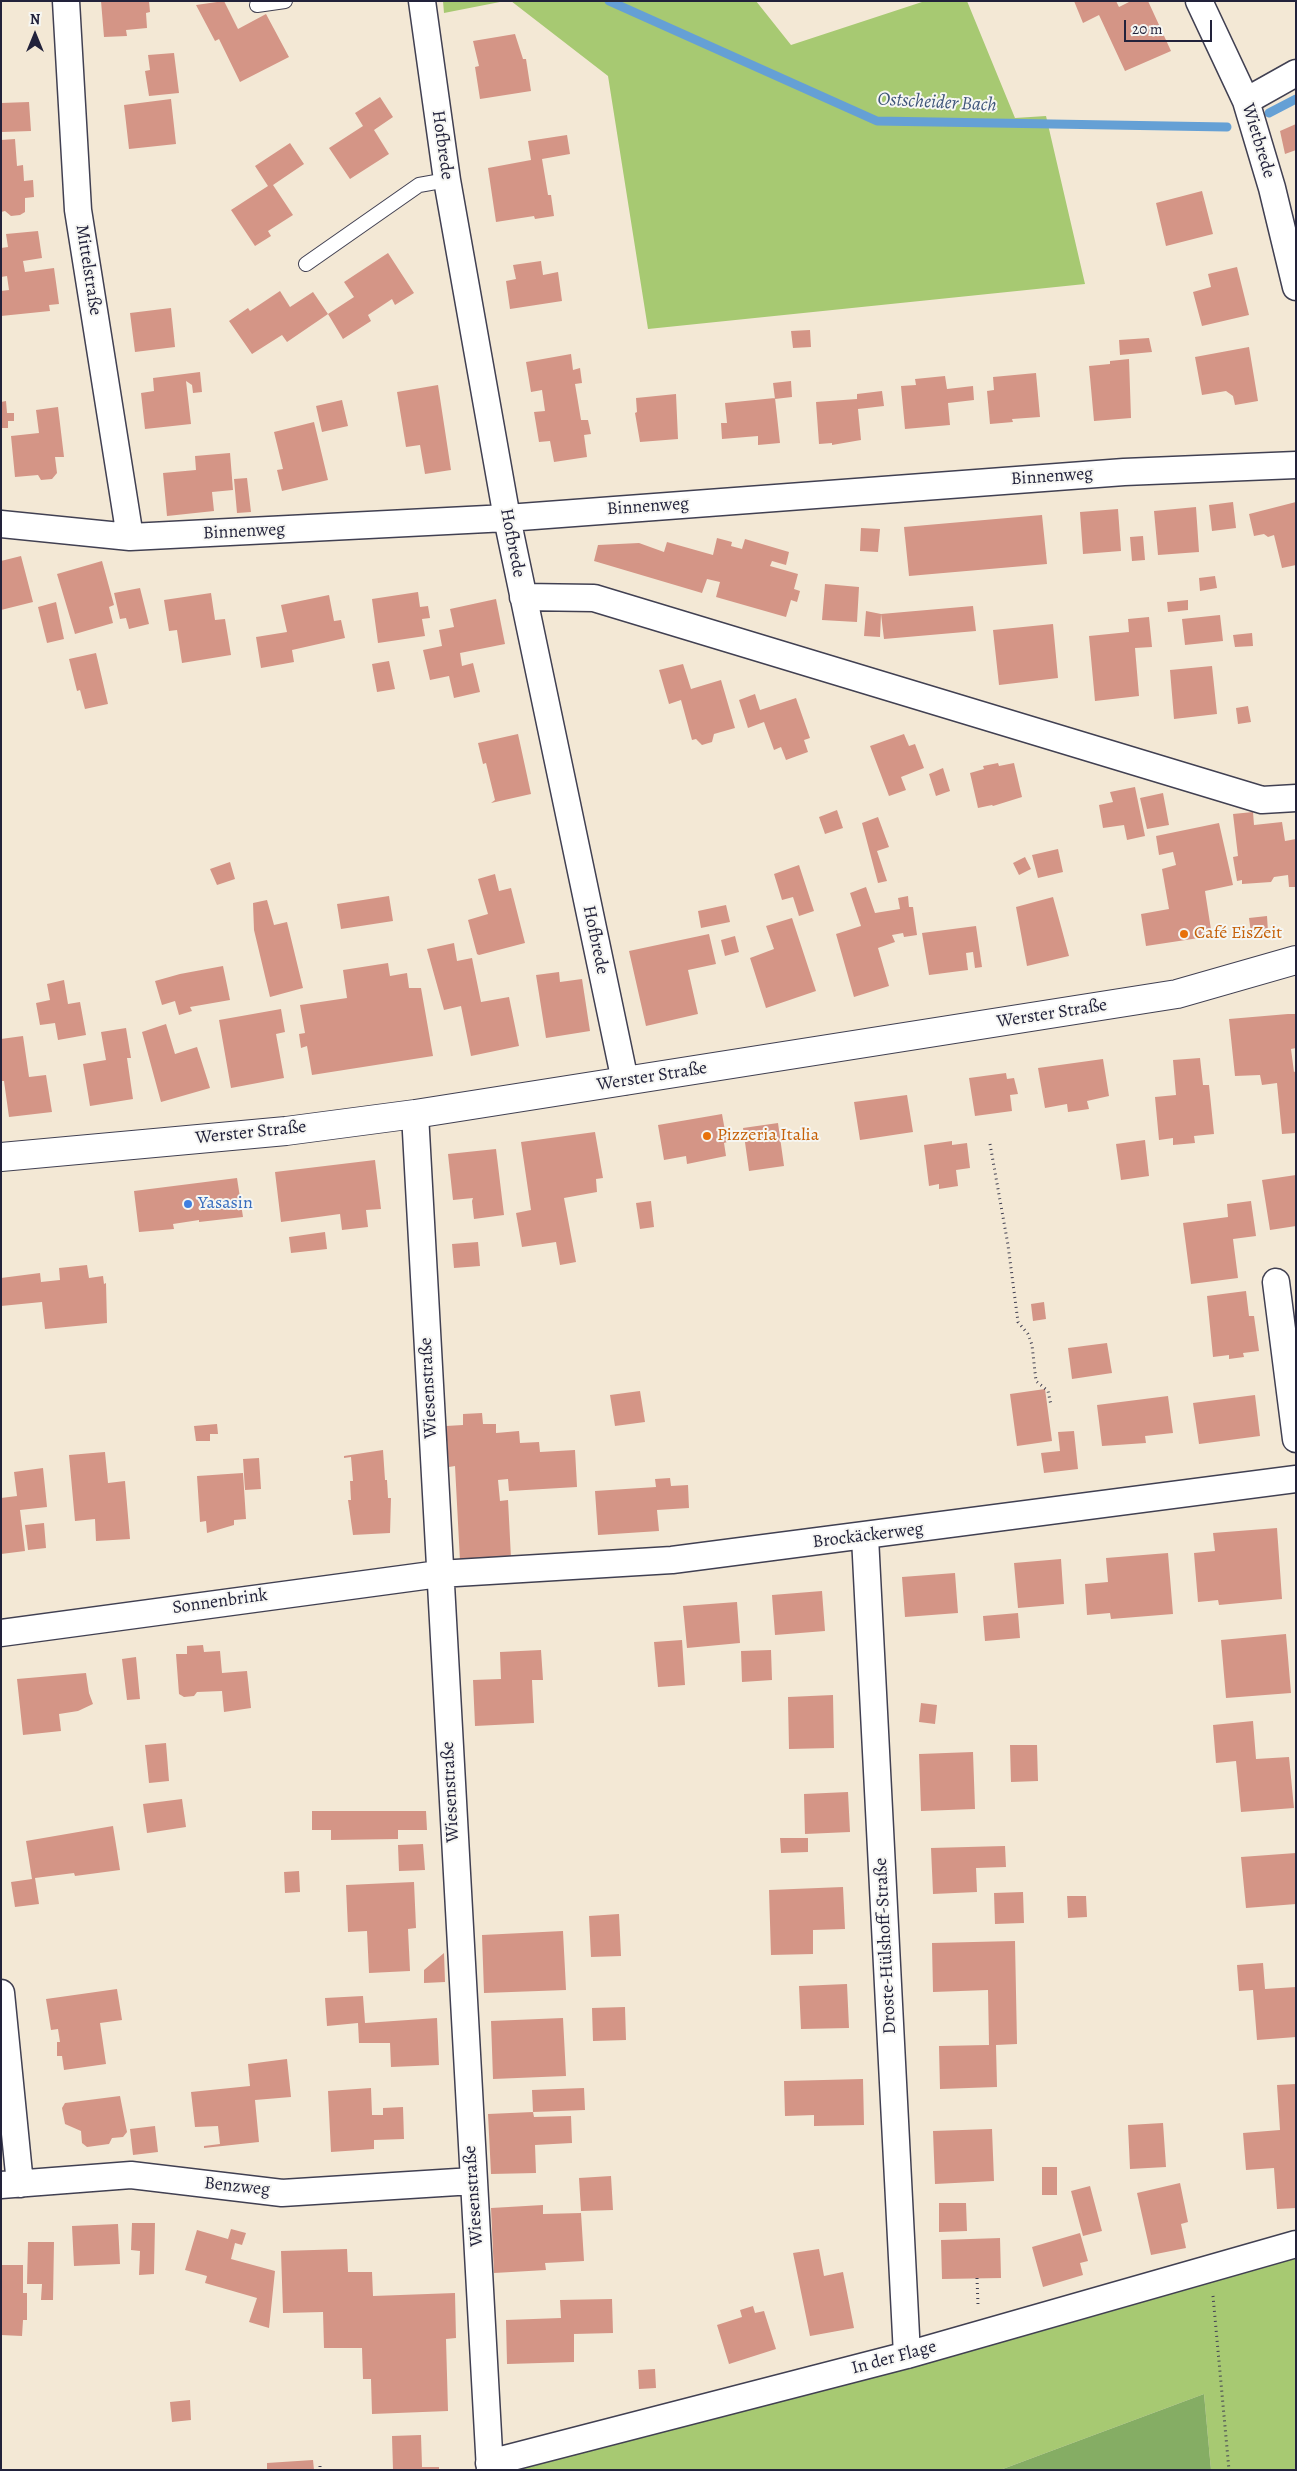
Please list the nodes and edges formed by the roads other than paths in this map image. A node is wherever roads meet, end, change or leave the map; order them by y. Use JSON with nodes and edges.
{"nodes":[{"id":1,"x":66,"y":1,"type":"edge"},
{"id":2,"x":285,"y":1,"type":"edge"},
{"id":3,"x":422,"y":1,"type":"edge"},
{"id":4,"x":1199,"y":1,"type":"edge"},
{"id":5,"x":257,"y":5,"type":"dead end"},
{"id":6,"x":1296,"y":73,"type":"edge"},
{"id":7,"x":1246,"y":101,"type":"junction"},
{"id":8,"x":447,"y":180,"type":"junction"},
{"id":9,"x":306,"y":264,"type":"dead end"},
{"id":10,"x":1296,"y":287,"type":"edge"},
{"id":11,"x":1296,"y":465,"type":"edge"},
{"id":12,"x":508,"y":518,"type":"junction"},
{"id":13,"x":1,"y":524,"type":"edge"},
{"id":14,"x":130,"y":538,"type":"junction"},
{"id":15,"x":523,"y":597,"type":"junction"},
{"id":16,"x":1296,"y":798,"type":"edge"},
{"id":17,"x":1296,"y":960,"type":"edge"},
{"id":18,"x":625,"y":1081,"type":"junction"},
{"id":19,"x":415,"y":1114,"type":"junction"},
{"id":20,"x":1,"y":1157,"type":"edge"},
{"id":21,"x":1276,"y":1282,"type":"dead end"},
{"id":22,"x":1296,"y":1439,"type":"edge"},
{"id":23,"x":1296,"y":1479,"type":"edge"},
{"id":24,"x":865,"y":1536,"type":"junction"},
{"id":25,"x":439,"y":1574,"type":"junction"},
{"id":26,"x":1,"y":1633,"type":"edge"},
{"id":27,"x":1,"y":1993,"type":"edge"},
{"id":28,"x":473,"y":2181,"type":"junction"},
{"id":29,"x":11,"y":2185,"type":"edge"},
{"id":30,"x":1296,"y":2244,"type":"edge"},
{"id":31,"x":906,"y":2355,"type":"junction"},
{"id":32,"x":489,"y":2466,"type":"edge"}],
"edges":[{"from":1,"to":14,"type":"street","name":"Mittelstraße"},
{"from":2,"to":5,"type":"lane"},
{"from":3,"to":8,"type":"street","name":"Hofbrede"},
{"from":4,"to":7,"type":"street","name":"Wietbrede"},
{"from":6,"to":7,"type":"street"},
{"from":7,"to":10,"type":"street","name":"Wietbrede"},
{"from":8,"to":9,"type":"lane"},
{"from":8,"to":12,"type":"street","name":"Hofbrede"},
{"from":11,"to":12,"type":"street","name":"Binnenweg"},
{"from":12,"to":14,"type":"street","name":"Binnenweg"},
{"from":12,"to":15,"type":"street","name":"Hofbrede"},
{"from":13,"to":14,"type":"street","name":"Binnenweg"},
{"from":15,"to":16,"type":"street"},
{"from":15,"to":18,"type":"street","name":"Hofbrede"},
{"from":17,"to":18,"type":"main road","name":"Werster Straße"},
{"from":18,"to":19,"type":"main road","name":"Werster Straße"},
{"from":19,"to":20,"type":"main road","name":"Werster Straße"},
{"from":19,"to":25,"type":"street","name":"Wiesenstraße"},
{"from":21,"to":22,"type":"street"},
{"from":23,"to":24,"type":"street","name":"Brockäckerweg"},
{"from":24,"to":25,"type":"street","name":"Brockäckerweg"},
{"from":24,"to":31,"type":"street","name":"Droste-Hülshoff-Straße"},
{"from":25,"to":26,"type":"street","name":"Sonnenbrink"},
{"from":25,"to":28,"type":"street","name":"Wiesenstraße"},
{"from":27,"to":29,"type":"street"},
{"from":28,"to":29,"type":"street","name":"Benzweg"},
{"from":28,"to":32,"type":"street","name":"Wiesenstraße"},
{"from":30,"to":31,"type":"street","name":"In der Flage"},
{"from":31,"to":32,"type":"street","name":"In der Flage"}]}
